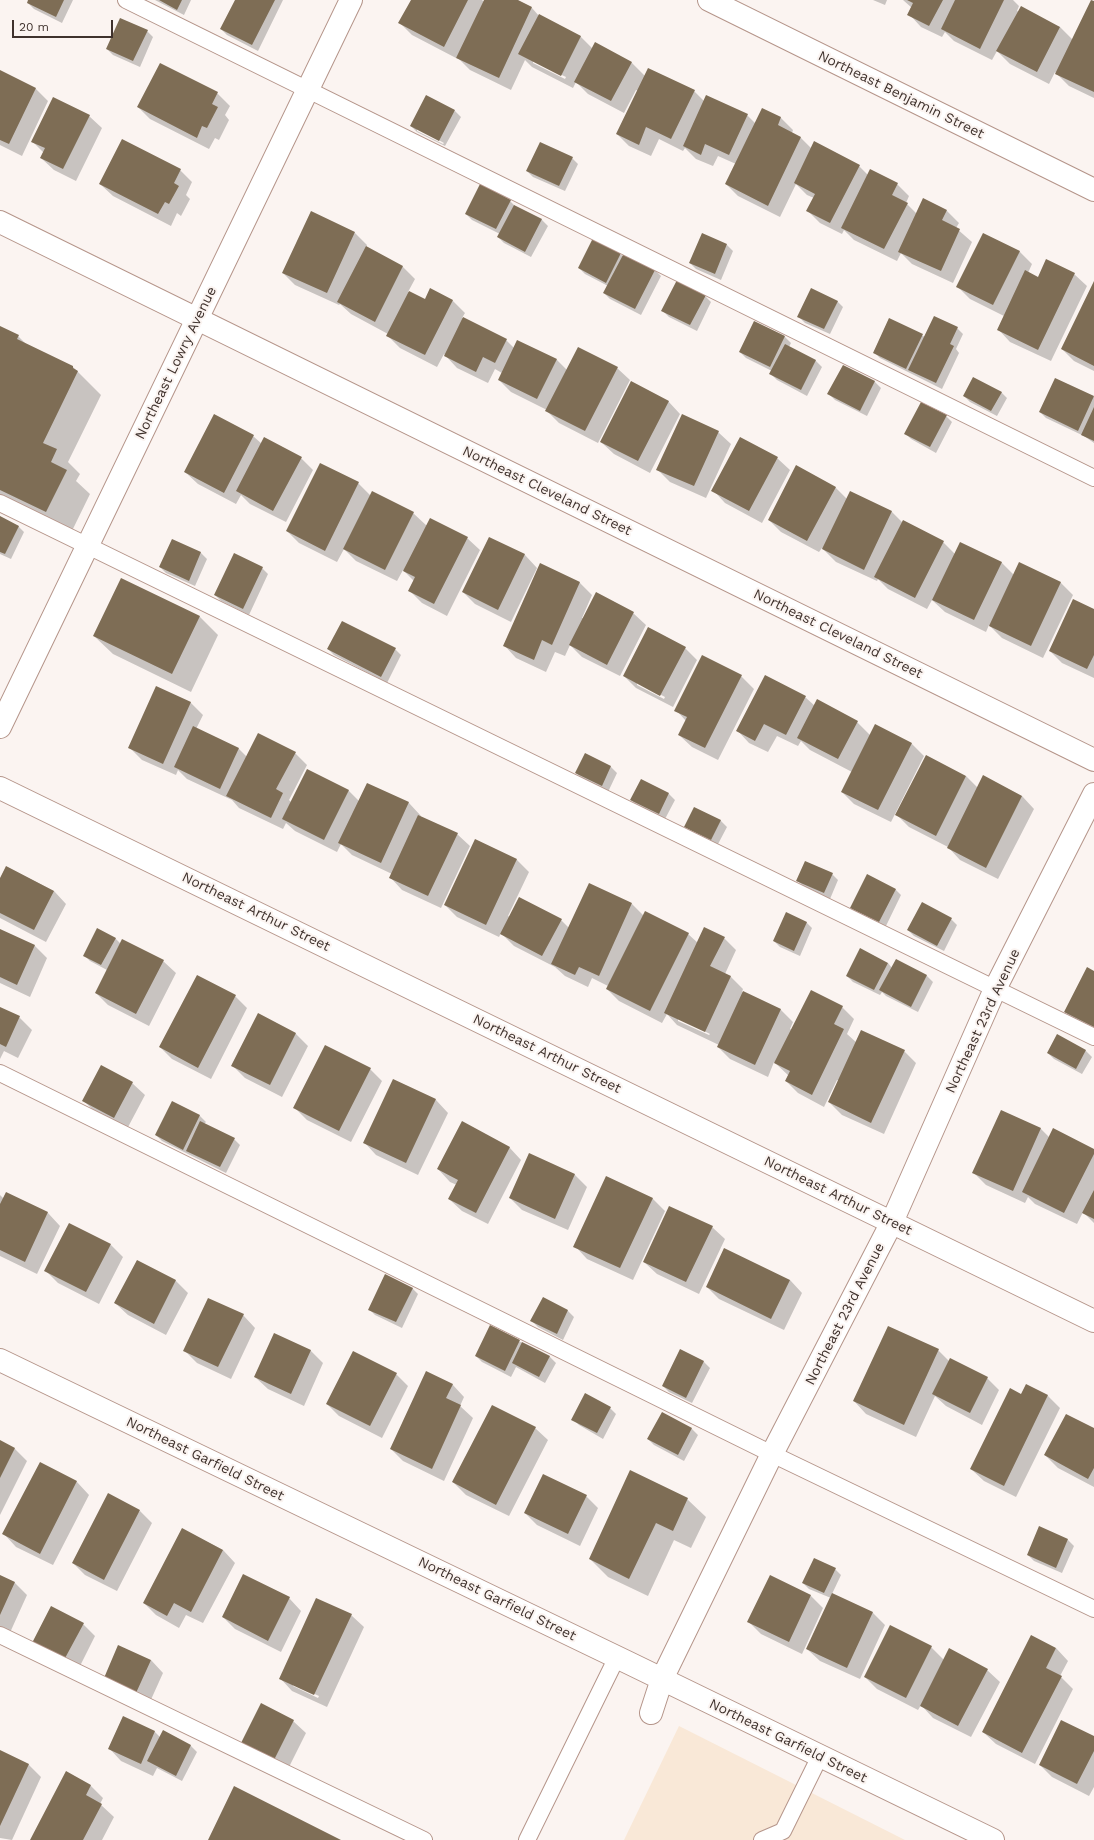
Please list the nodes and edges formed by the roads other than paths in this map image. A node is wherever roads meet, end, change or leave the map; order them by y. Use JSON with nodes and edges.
{"nodes":[{"id":1,"x":126,"y":0,"type":"edge"},
{"id":2,"x":351,"y":0,"type":"edge"},
{"id":3,"x":709,"y":0,"type":"edge"},
{"id":4,"x":308,"y":90,"type":"junction"},
{"id":5,"x":1094,"y":190,"type":"edge"},
{"id":6,"x":0,"y":222,"type":"edge"},
{"id":7,"x":197,"y":318,"type":"junction"},
{"id":8,"x":1094,"y":478,"type":"edge"},
{"id":9,"x":0,"y":503,"type":"edge"},
{"id":10,"x":87,"y":546,"type":"junction"},
{"id":11,"x":0,"y":726,"type":"edge"},
{"id":12,"x":1094,"y":760,"type":"edge"},
{"id":13,"x":0,"y":788,"type":"edge"},
{"id":14,"x":1094,"y":794,"type":"edge"},
{"id":15,"x":995,"y":989,"type":"junction"},
{"id":16,"x":1094,"y":1037,"type":"edge"},
{"id":17,"x":0,"y":1073,"type":"edge"},
{"id":18,"x":892,"y":1222,"type":"junction"},
{"id":19,"x":1094,"y":1321,"type":"edge"},
{"id":20,"x":0,"y":1360,"type":"edge"},
{"id":21,"x":772,"y":1454,"type":"junction"},
{"id":22,"x":1094,"y":1609,"type":"edge"},
{"id":23,"x":0,"y":1635,"type":"edge"},
{"id":24,"x":617,"y":1657,"type":"junction"},
{"id":25,"x":662,"y":1679,"type":"junction"},
{"id":26,"x":651,"y":1713,"type":"dead end"},
{"id":27,"x":820,"y":1756,"type":"junction"},
{"id":28,"x":424,"y":1840,"type":"edge"},
{"id":29,"x":527,"y":1840,"type":"edge"},
{"id":30,"x":762,"y":1840,"type":"edge"},
{"id":31,"x":993,"y":1840,"type":"edge"}],
"edges":[{"from":1,"to":4,"type":"lane"},
{"from":2,"to":4,"type":"street","name":"Northeast Lowry Avenue"},
{"from":3,"to":5,"type":"street","name":"Northeast Benjamin Street"},
{"from":4,"to":7,"type":"street","name":"Northeast Lowry Avenue"},
{"from":4,"to":8,"type":"lane"},
{"from":6,"to":7,"type":"street","name":"Northeast Cleveland Street"},
{"from":7,"to":10,"type":"street","name":"Northeast Lowry Avenue"},
{"from":7,"to":12,"type":"street","name":"Northeast Cleveland Street"},
{"from":9,"to":10,"type":"lane"},
{"from":10,"to":11,"type":"street","name":"Northeast Lowry Avenue"},
{"from":10,"to":15,"type":"lane"},
{"from":13,"to":18,"type":"street","name":"Northeast Arthur Street"},
{"from":14,"to":15,"type":"street","name":"Northeast 23rd Avenue"},
{"from":15,"to":16,"type":"lane"},
{"from":15,"to":18,"type":"street","name":"Northeast 23rd Avenue"},
{"from":17,"to":21,"type":"lane"},
{"from":18,"to":19,"type":"street","name":"Northeast Arthur Street"},
{"from":18,"to":21,"type":"street","name":"Northeast 23rd Avenue"},
{"from":20,"to":24,"type":"street","name":"Northeast Garfield Street"},
{"from":21,"to":22,"type":"lane"},
{"from":21,"to":25,"type":"street","name":"Northeast 23rd Avenue"},
{"from":23,"to":28,"type":"lane"},
{"from":24,"to":25,"type":"street","name":"Northeast Garfield Street"},
{"from":24,"to":29,"type":"lane"},
{"from":25,"to":26,"type":"street","name":"Northeast 23rd Avenue"},
{"from":25,"to":27,"type":"street","name":"Northeast Garfield Street"},
{"from":27,"to":30,"type":"lane"},
{"from":27,"to":31,"type":"street","name":"Northeast Garfield Street"}]}
